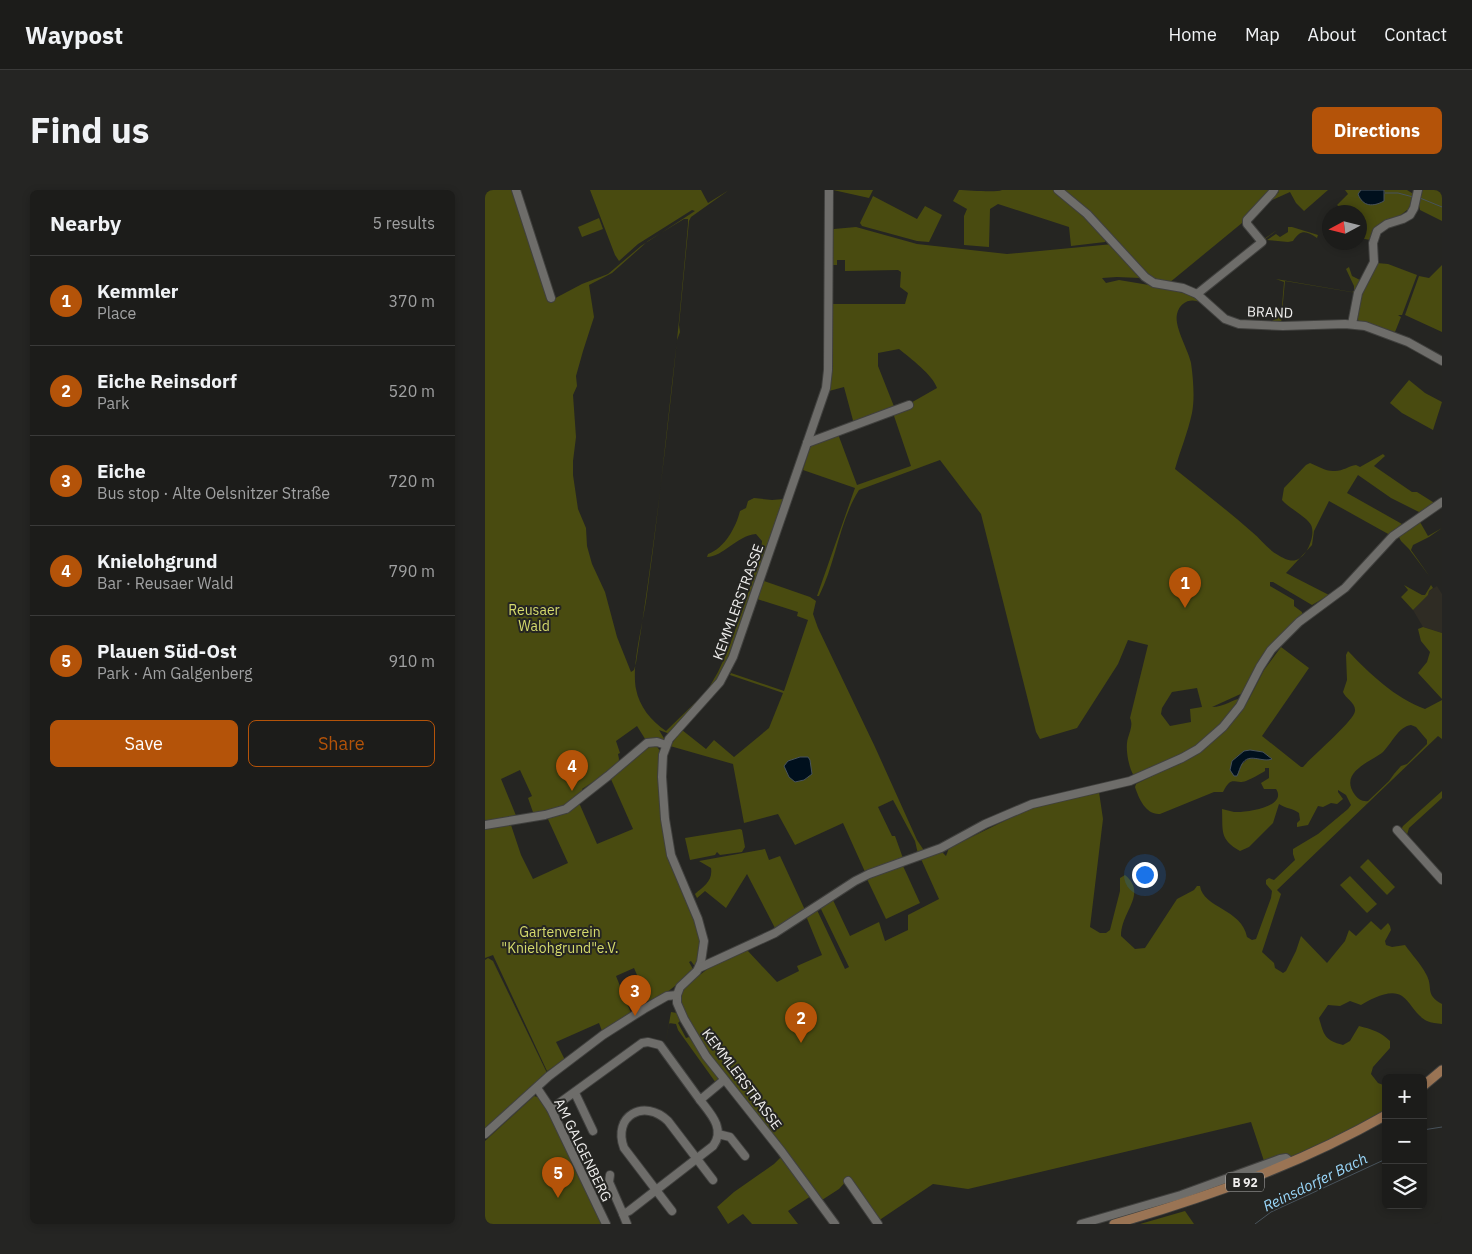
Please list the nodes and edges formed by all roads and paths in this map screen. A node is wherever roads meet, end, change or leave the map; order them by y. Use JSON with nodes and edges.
{"nodes":[{"id":1,"x":517,"y":190,"type":"edge"},
{"id":2,"x":829,"y":190,"type":"edge"},
{"id":3,"x":1058,"y":190,"type":"edge"},
{"id":4,"x":1273,"y":190,"type":"edge"},
{"id":5,"x":1418,"y":190,"type":"edge"},
{"id":6,"x":1197,"y":294,"type":"junction"},
{"id":7,"x":551,"y":298,"type":"dead end"},
{"id":8,"x":1353,"y":324,"type":"junction"},
{"id":9,"x":1442,"y":361,"type":"edge"},
{"id":10,"x":909,"y":404,"type":"dead end"},
{"id":11,"x":807,"y":443,"type":"junction"},
{"id":12,"x":1442,"y":502,"type":"edge"},
{"id":13,"x":666,"y":745,"type":"junction"},
{"id":14,"x":485,"y":825,"type":"edge"},
{"id":15,"x":1397,"y":830,"type":"dead end"},
{"id":16,"x":1442,"y":880,"type":"edge"},
{"id":17,"x":699,"y":968,"type":"junction"},
{"id":18,"x":677,"y":994,"type":"junction"},
{"id":19,"x":1442,"y":1070,"type":"edge"},
{"id":20,"x":724,"y":1080,"type":"junction"},
{"id":21,"x":1427,"y":1083,"type":"edge"},
{"id":22,"x":537,"y":1088,"type":"junction"},
{"id":23,"x":575,"y":1093,"type":"junction"},
{"id":24,"x":699,"y":1100,"type":"junction"},
{"id":25,"x":551,"y":1109,"type":"junction"},
{"id":26,"x":1382,"y":1117,"type":"edge"},
{"id":27,"x":593,"y":1131,"type":"dead end"},
{"id":28,"x":485,"y":1134,"type":"edge"},
{"id":29,"x":718,"y":1134,"type":"junction"},
{"id":30,"x":745,"y":1156,"type":"dead end"},
{"id":31,"x":697,"y":1159,"type":"junction"},
{"id":32,"x":610,"y":1175,"type":"dead end"},
{"id":33,"x":713,"y":1180,"type":"dead end"},
{"id":34,"x":848,"y":1181,"type":"dead end"},
{"id":35,"x":655,"y":1191,"type":"junction"},
{"id":36,"x":1165,"y":1204,"type":"junction"},
{"id":37,"x":671,"y":1212,"type":"dead end"},
{"id":38,"x":623,"y":1214,"type":"junction"},
{"id":39,"x":606,"y":1224,"type":"edge"},
{"id":40,"x":627,"y":1224,"type":"edge"},
{"id":41,"x":835,"y":1224,"type":"edge"},
{"id":42,"x":878,"y":1224,"type":"edge"},
{"id":43,"x":1081,"y":1224,"type":"edge"},
{"id":44,"x":1114,"y":1224,"type":"edge"}],
"edges":[{"from":1,"to":7,"type":"street"},
{"from":2,"to":11,"type":"street","name":"KEMMLERSTRASSE"},
{"from":3,"to":6,"type":"street","name":"BRAND"},
{"from":4,"to":6,"type":"street"},
{"from":5,"to":8,"type":"street"},
{"from":6,"to":8,"type":"street","name":"BRAND"},
{"from":8,"to":9,"type":"street","name":"BRAND"},
{"from":10,"to":11,"type":"street"},
{"from":11,"to":13,"type":"street","name":"KEMMLERSTRASSE"},
{"from":12,"to":17,"type":"street"},
{"from":13,"to":14,"type":"street"},
{"from":13,"to":17,"type":"street","name":"KEMMLERSTRASSE"},
{"from":15,"to":16,"type":"street"},
{"from":17,"to":18,"type":"street"},
{"from":18,"to":20,"type":"street","name":"KEMMLERSTRASSE"},
{"from":18,"to":22,"type":"street"},
{"from":19,"to":21,"type":"main road"},
{"from":20,"to":24,"type":"street"},
{"from":20,"to":41,"type":"street","name":"KEMMLERSTRASSE"},
{"from":22,"to":25,"type":"street","name":"AM GALGENBERG"},
{"from":22,"to":28,"type":"street"},
{"from":23,"to":24,"type":"street"},
{"from":23,"to":25,"type":"street"},
{"from":23,"to":27,"type":"street"},
{"from":24,"to":29,"type":"street"},
{"from":25,"to":39,"type":"street","name":"AM GALGENBERG"},
{"from":26,"to":36,"type":"main road","number":"B 92"},
{"from":29,"to":30,"type":"street"},
{"from":29,"to":31,"type":"street"},
{"from":31,"to":33,"type":"street"},
{"from":31,"to":35,"type":"street"},
{"from":31,"to":35,"type":"street"},
{"from":32,"to":38,"type":"street"},
{"from":34,"to":42,"type":"street"},
{"from":35,"to":37,"type":"street"},
{"from":35,"to":38,"type":"street"},
{"from":36,"to":43,"type":"street"},
{"from":36,"to":44,"type":"main road","number":"B 92"},
{"from":38,"to":40,"type":"street"}]}
